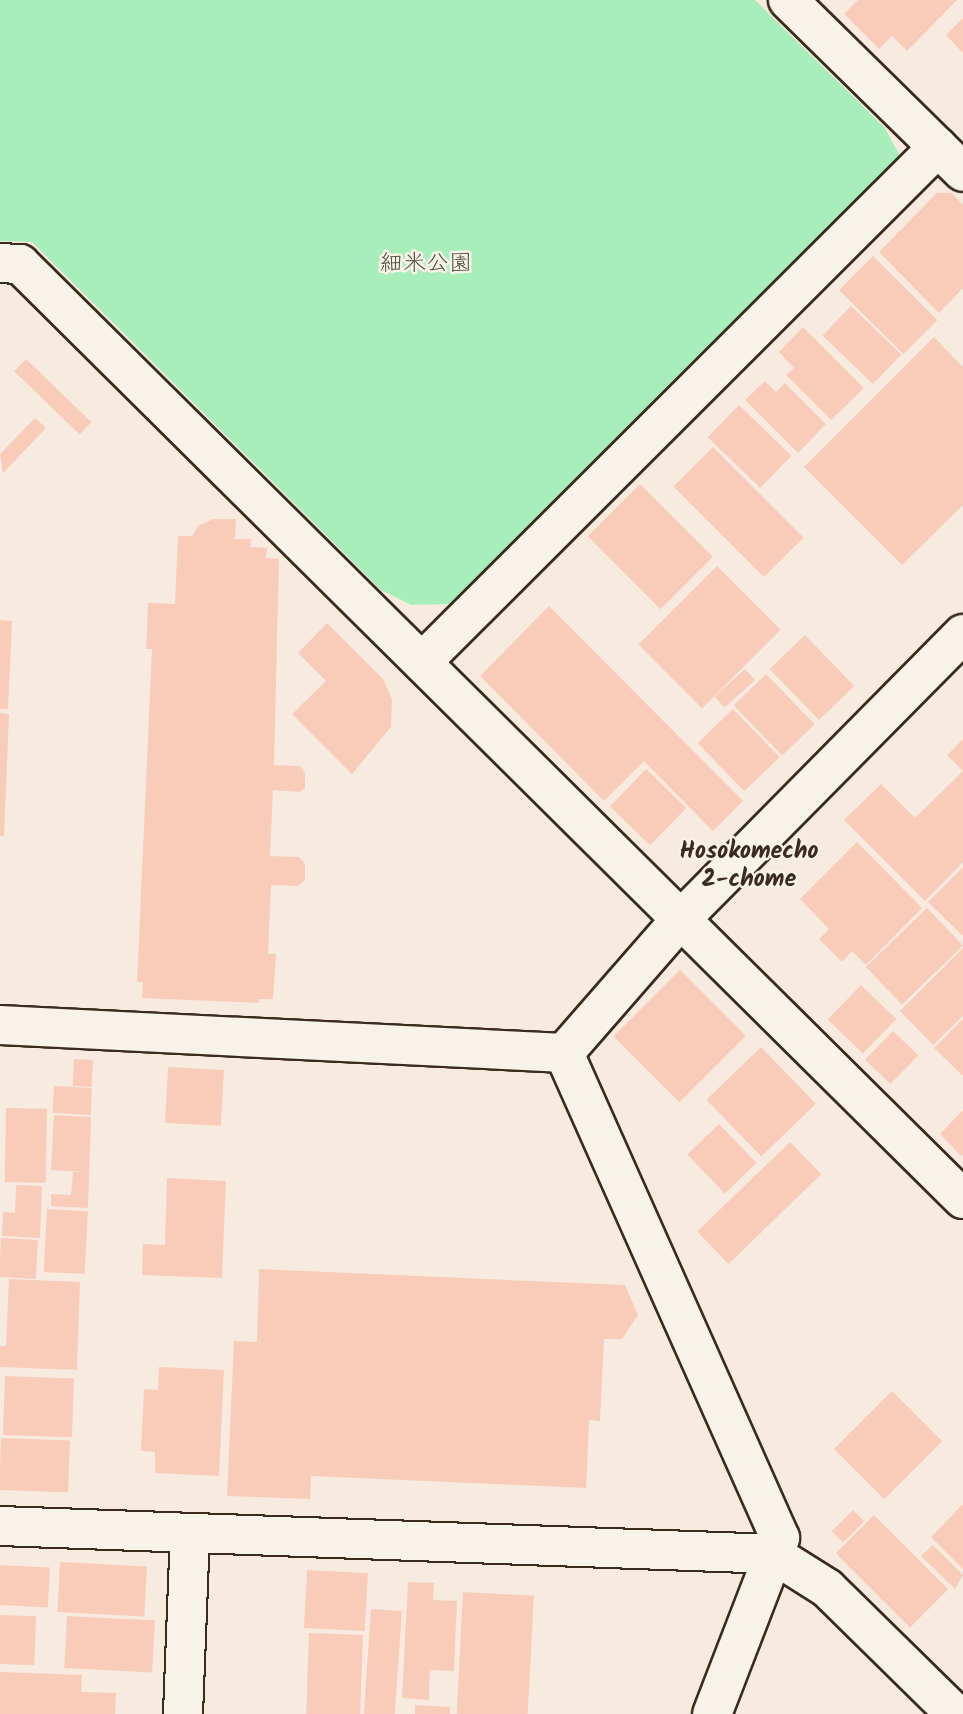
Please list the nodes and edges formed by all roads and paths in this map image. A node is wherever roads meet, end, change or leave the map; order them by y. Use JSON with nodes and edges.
{"nodes":[{"id":1,"x":788,"y":0,"type":"edge"},
{"id":2,"x":951,"y":160,"type":"edge"},
{"id":3,"x":0,"y":263,"type":"edge"},
{"id":4,"x":960,"y":643,"type":"edge"},
{"id":5,"x":422,"y":662,"type":"junction"},
{"id":6,"x":681,"y":919,"type":"junction"},
{"id":7,"x":0,"y":1025,"type":"edge"},
{"id":8,"x":564,"y":1053,"type":"junction"},
{"id":9,"x":963,"y":1199,"type":"edge"},
{"id":10,"x":0,"y":1526,"type":"edge"},
{"id":11,"x":190,"y":1533,"type":"junction"},
{"id":12,"x":773,"y":1554,"type":"junction"},
{"id":13,"x":183,"y":1714,"type":"edge"},
{"id":14,"x":712,"y":1714,"type":"edge"},
{"id":15,"x":955,"y":1714,"type":"edge"}],
"edges":[{"from":1,"to":2,"type":"street"},
{"from":2,"to":5,"type":"street"},
{"from":3,"to":5,"type":"street"},
{"from":4,"to":6,"type":"street"},
{"from":5,"to":6,"type":"street"},
{"from":6,"to":8,"type":"street"},
{"from":6,"to":9,"type":"street"},
{"from":7,"to":8,"type":"street"},
{"from":8,"to":12,"type":"street"},
{"from":10,"to":11,"type":"street"},
{"from":11,"to":12,"type":"street"},
{"from":11,"to":13,"type":"street"},
{"from":12,"to":14,"type":"street"},
{"from":12,"to":15,"type":"street"}]}
